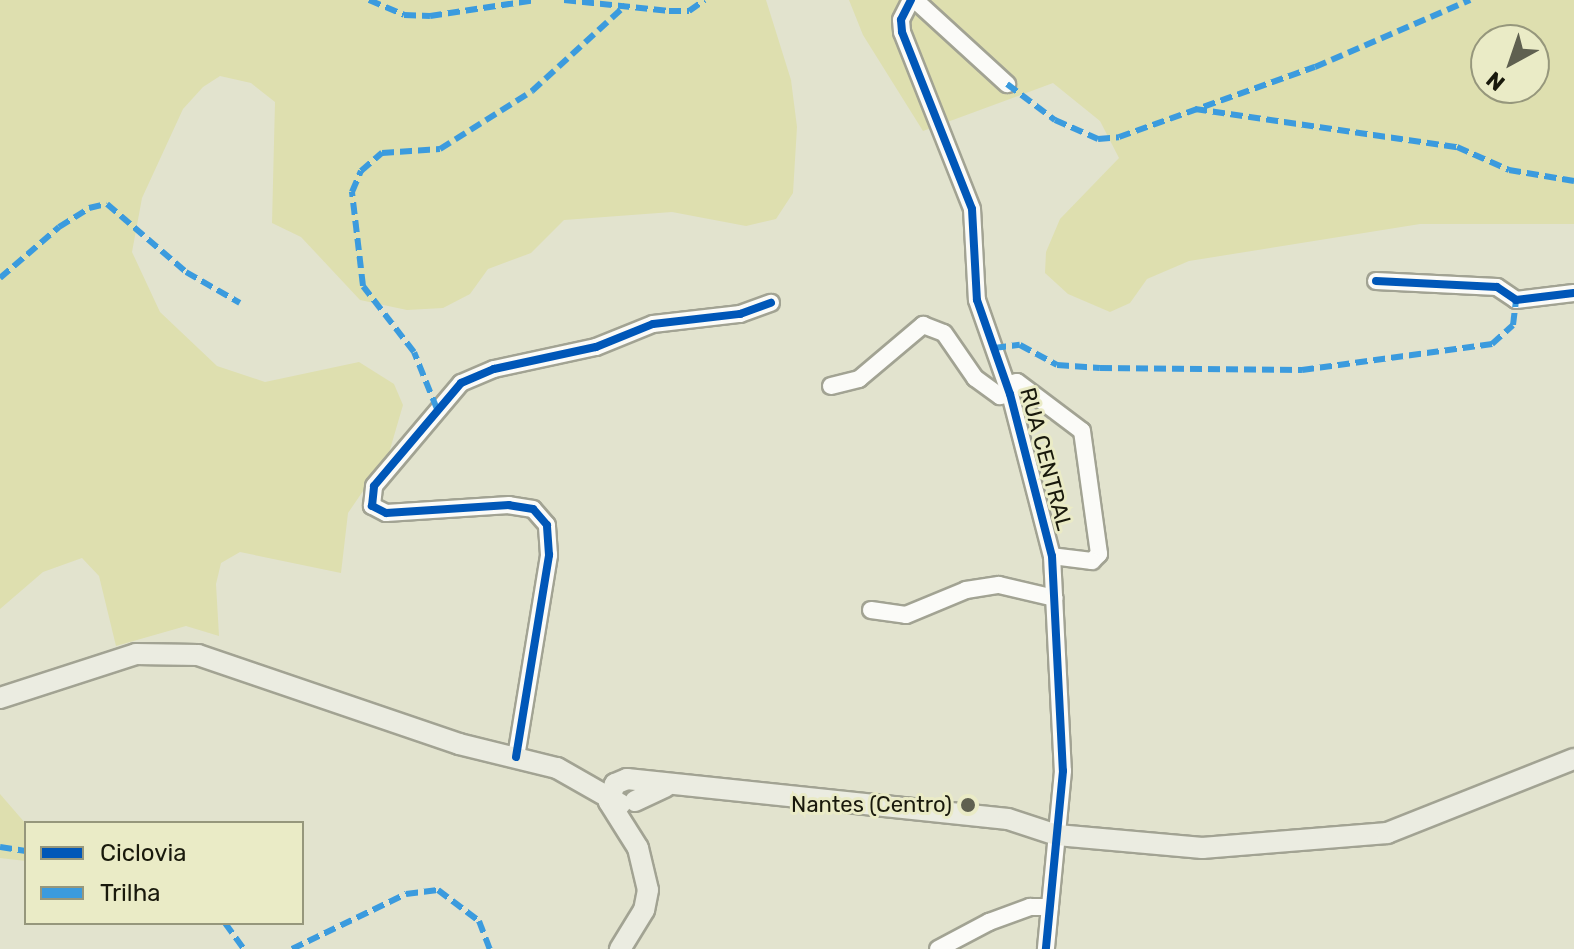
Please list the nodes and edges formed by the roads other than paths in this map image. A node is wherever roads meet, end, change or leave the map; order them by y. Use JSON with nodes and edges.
{"nodes":[{"id":1,"x":913,"y":0,"type":"edge"},
{"id":2,"x":1007,"y":84,"type":"dead end"},
{"id":3,"x":1376,"y":281,"type":"dead end"},
{"id":4,"x":1574,"y":293,"type":"edge"},
{"id":5,"x":771,"y":303,"type":"dead end"},
{"id":6,"x":831,"y":386,"type":"dead end"},
{"id":7,"x":1008,"y":389,"type":"junction"},
{"id":8,"x":1052,"y":556,"type":"junction"},
{"id":9,"x":1055,"y":598,"type":"junction"},
{"id":10,"x":871,"y":610,"type":"dead end"},
{"id":11,"x":0,"y":698,"type":"edge"},
{"id":12,"x":516,"y":757,"type":"junction"},
{"id":13,"x":1574,"y":759,"type":"edge"},
{"id":14,"x":624,"y":798,"type":"junction"},
{"id":15,"x":1057,"y":835,"type":"junction"},
{"id":16,"x":1050,"y":907,"type":"junction"},
{"id":17,"x":620,"y":949,"type":"edge"},
{"id":18,"x":938,"y":949,"type":"edge"},
{"id":19,"x":1046,"y":949,"type":"edge"}],
"edges":[{"from":1,"to":2,"type":"street","name":"RUA CENTRAL"},
{"from":1,"to":7,"type":"street","name":"RUA CENTRAL"},
{"from":3,"to":4,"type":"street"},
{"from":5,"to":12,"type":"street"},
{"from":6,"to":7,"type":"street"},
{"from":7,"to":8,"type":"street","name":"RUA CENTRAL"},
{"from":7,"to":8,"type":"street"},
{"from":8,"to":9,"type":"street","name":"RUA CENTRAL"},
{"from":9,"to":10,"type":"street"},
{"from":9,"to":15,"type":"street","name":"RUA CENTRAL"},
{"from":11,"to":12,"type":"main road"},
{"from":12,"to":14,"type":"main road"},
{"from":13,"to":15,"type":"main road"},
{"from":14,"to":15,"type":"main road"},
{"from":14,"to":17,"type":"main road"},
{"from":15,"to":16,"type":"street","name":"RUA CENTRAL"},
{"from":16,"to":18,"type":"street"},
{"from":16,"to":19,"type":"street","name":"RUA CENTRAL"}]}
